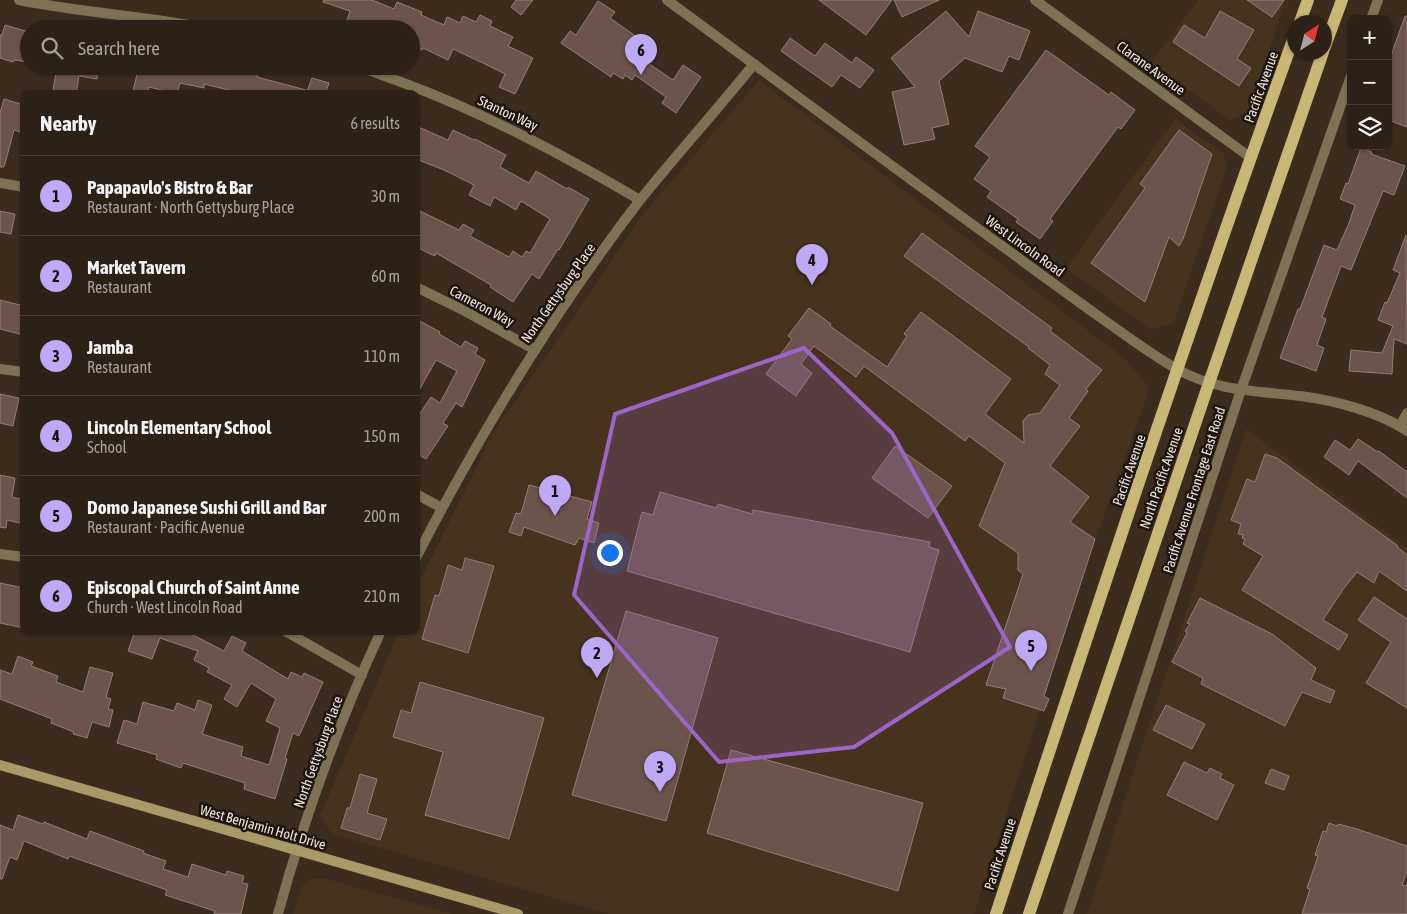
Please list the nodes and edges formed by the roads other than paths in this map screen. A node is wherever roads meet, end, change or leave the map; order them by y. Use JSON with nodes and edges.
{"nodes":[{"id":1,"x":19,"y":0,"type":"edge"},
{"id":2,"x":666,"y":0,"type":"edge"},
{"id":3,"x":1035,"y":0,"type":"edge"},
{"id":4,"x":1308,"y":0,"type":"edge"},
{"id":5,"x":1342,"y":0,"type":"edge"},
{"id":6,"x":1378,"y":0,"type":"edge"},
{"id":7,"x":1303,"y":15,"type":"edge"},
{"id":8,"x":1372,"y":15,"type":"edge"},
{"id":9,"x":162,"y":20,"type":"edge"},
{"id":10,"x":1332,"y":28,"type":"edge"},
{"id":11,"x":1287,"y":57,"type":"edge"},
{"id":12,"x":1321,"y":60,"type":"edge"},
{"id":13,"x":754,"y":64,"type":"junction"},
{"id":14,"x":382,"y":75,"type":"edge"},
{"id":15,"x":1347,"y":87,"type":"edge"},
{"id":16,"x":1251,"y":158,"type":"junction"},
{"id":17,"x":0,"y":183,"type":"edge"},
{"id":18,"x":20,"y":186,"type":"edge"},
{"id":19,"x":640,"y":200,"type":"junction"},
{"id":20,"x":420,"y":289,"type":"edge"},
{"id":21,"x":535,"y":350,"type":"junction"},
{"id":22,"x":0,"y":369,"type":"edge"},
{"id":23,"x":1178,"y":370,"type":"junction"},
{"id":24,"x":20,"y":372,"type":"edge"},
{"id":25,"x":1208,"y":383,"type":"junction"},
{"id":26,"x":1241,"y":390,"type":"junction"},
{"id":27,"x":1407,"y":413,"type":"edge"},
{"id":28,"x":1403,"y":428,"type":"edge"},
{"id":29,"x":420,"y":496,"type":"edge"},
{"id":30,"x":442,"y":508,"type":"junction"},
{"id":31,"x":420,"y":550,"type":"edge"},
{"id":32,"x":0,"y":554,"type":"edge"},
{"id":33,"x":20,"y":556,"type":"edge"},
{"id":34,"x":292,"y":635,"type":"edge"},
{"id":35,"x":379,"y":635,"type":"edge"},
{"id":36,"x":362,"y":675,"type":"junction"},
{"id":37,"x":0,"y":765,"type":"edge"},
{"id":38,"x":297,"y":851,"type":"junction"},
{"id":39,"x":278,"y":914,"type":"edge"},
{"id":40,"x":518,"y":914,"type":"edge"},
{"id":41,"x":996,"y":914,"type":"edge"},
{"id":42,"x":1029,"y":914,"type":"edge"},
{"id":43,"x":1068,"y":914,"type":"edge"}],
"edges":[{"from":1,"to":9,"type":"street"},
{"from":2,"to":13,"type":"street","name":"West Lincoln Road"},
{"from":3,"to":16,"type":"street","name":"Clarane Avenue"},
{"from":4,"to":7,"type":"main road"},
{"from":5,"to":10,"type":"main road","name":"North Pacific Avenue"},
{"from":6,"to":8,"type":"street"},
{"from":11,"to":16,"type":"main road","name":"Pacific Avenue"},
{"from":12,"to":25,"type":"main road","name":"North Pacific Avenue"},
{"from":13,"to":19,"type":"street","name":"North Gettysburg Place"},
{"from":13,"to":23,"type":"street","name":"West Lincoln Road"},
{"from":14,"to":19,"type":"street","name":"Stanton Way"},
{"from":15,"to":26,"type":"street","name":"Pacific Avenue Frontage East Road"},
{"from":16,"to":23,"type":"main road","name":"Pacific Avenue"},
{"from":17,"to":18,"type":"street"},
{"from":19,"to":21,"type":"street","name":"North Gettysburg Place"},
{"from":20,"to":21,"type":"street","name":"Cameron Way"},
{"from":21,"to":30,"type":"street","name":"North Gettysburg Place"},
{"from":22,"to":24,"type":"street"},
{"from":23,"to":25,"type":"street","name":"West Lincoln Road"},
{"from":23,"to":41,"type":"main road","name":"Pacific Avenue"},
{"from":25,"to":26,"type":"street","name":"West Lincoln Road"},
{"from":25,"to":42,"type":"main road","name":"North Pacific Avenue"},
{"from":26,"to":28,"type":"street","name":"West Lincoln Road"},
{"from":26,"to":43,"type":"street","name":"Pacific Avenue Frontage East Road"},
{"from":27,"to":28,"type":"street"},
{"from":29,"to":30,"type":"street"},
{"from":30,"to":31,"type":"street","name":"North Gettysburg Place"},
{"from":32,"to":33,"type":"street"},
{"from":34,"to":36,"type":"street"},
{"from":35,"to":36,"type":"street","name":"North Gettysburg Place"},
{"from":36,"to":38,"type":"street","name":"North Gettysburg Place"},
{"from":37,"to":38,"type":"main road","name":"West Benjamin Holt Drive"},
{"from":38,"to":39,"type":"street","name":"North Gettysburg Place"},
{"from":38,"to":40,"type":"main road","name":"West Benjamin Holt Drive"}]}
